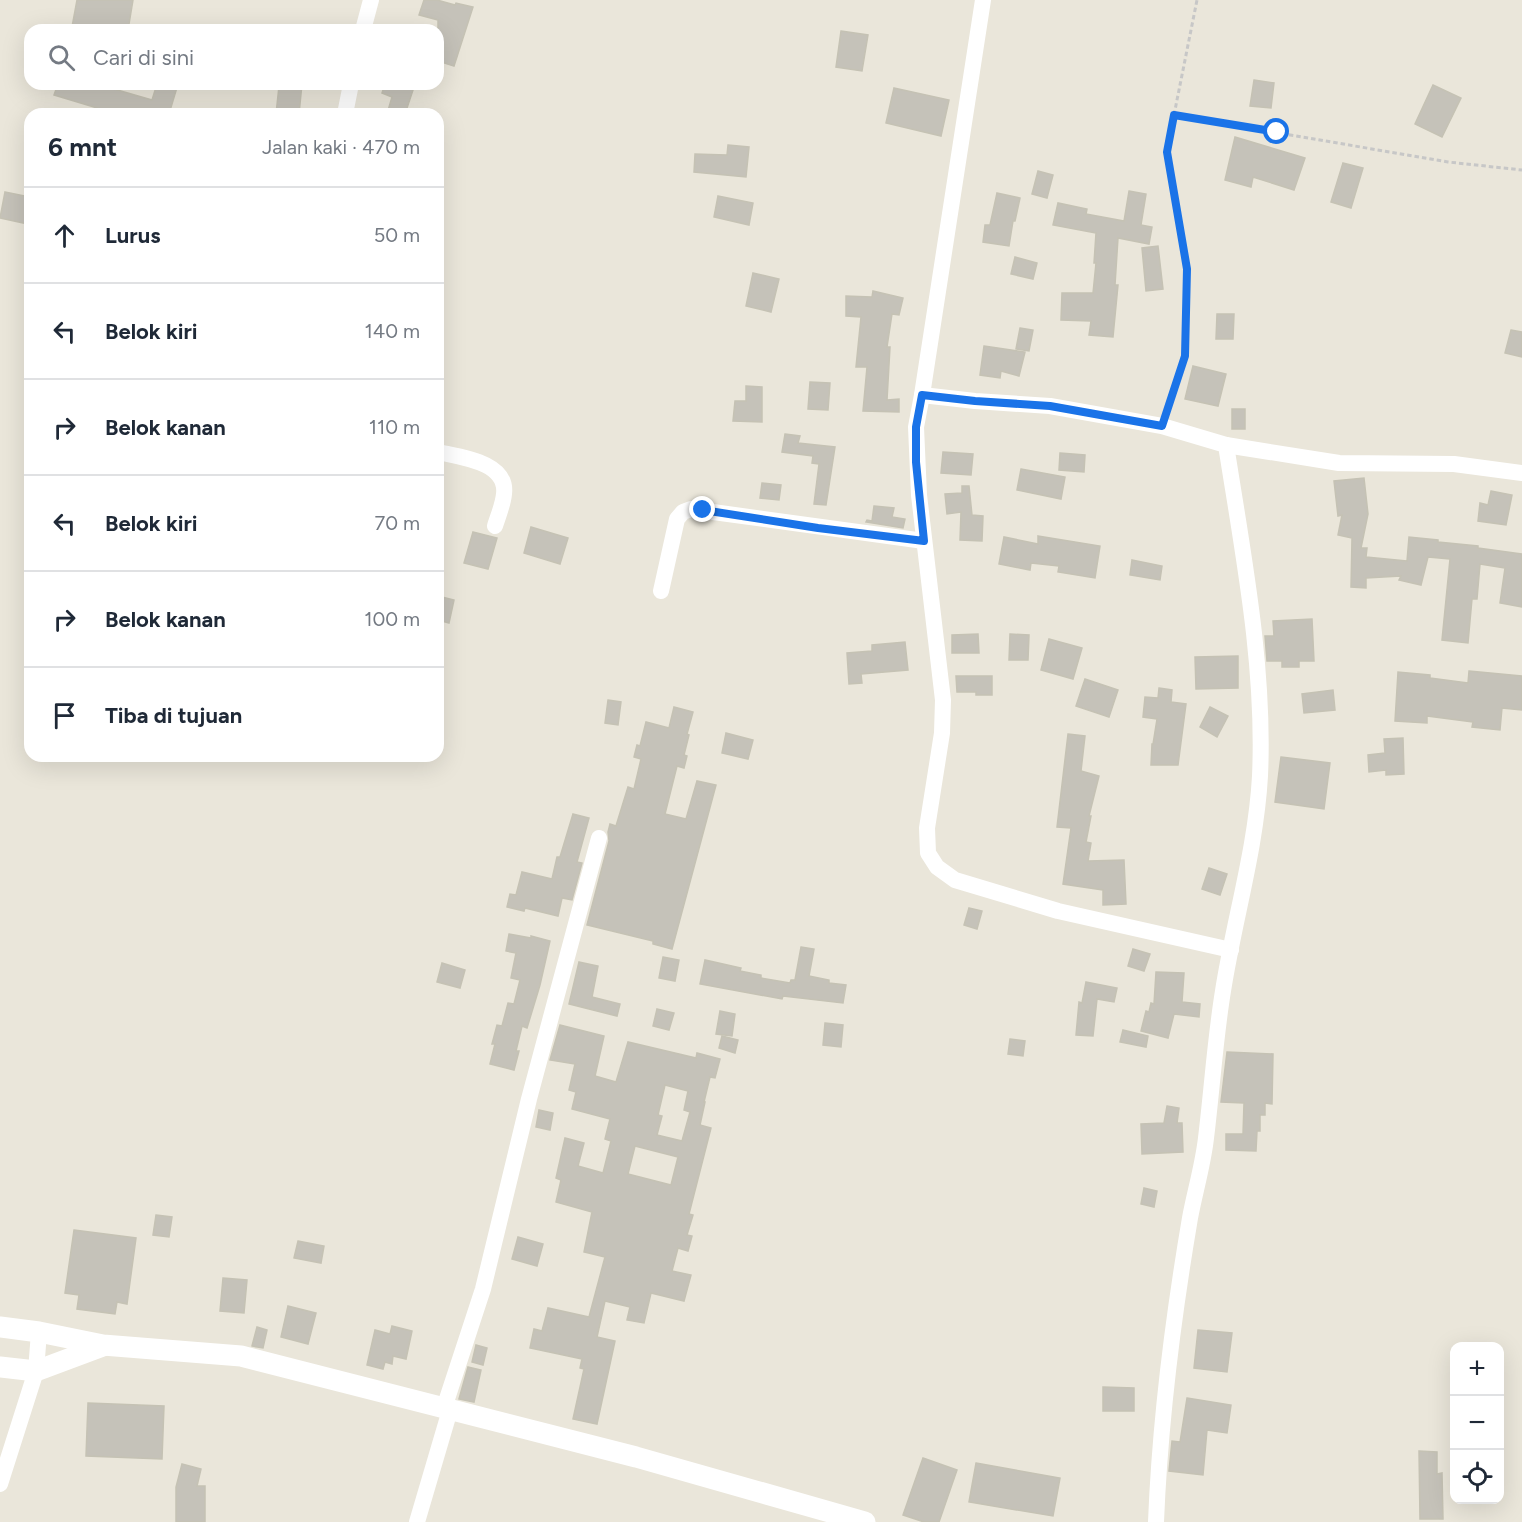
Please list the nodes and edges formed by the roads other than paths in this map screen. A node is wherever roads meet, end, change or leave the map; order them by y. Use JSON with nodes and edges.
{"nodes":[{"id":1,"x":371,"y":0,"type":"edge"},
{"id":2,"x":983,"y":0,"type":"edge"},
{"id":3,"x":365,"y":24,"type":"edge"},
{"id":4,"x":350,"y":90,"type":"edge"},
{"id":5,"x":346,"y":108,"type":"edge"},
{"id":6,"x":922,"y":395,"type":"junction"},
{"id":7,"x":1226,"y":445,"type":"junction"},
{"id":8,"x":444,"y":454,"type":"edge"},
{"id":9,"x":1522,"y":473,"type":"edge"},
{"id":10,"x":495,"y":526,"type":"dead end"},
{"id":11,"x":924,"y":541,"type":"junction"},
{"id":12,"x":661,"y":591,"type":"dead end"},
{"id":13,"x":599,"y":838,"type":"dead end"},
{"id":14,"x":1231,"y":950,"type":"junction"},
{"id":15,"x":0,"y":1327,"type":"edge"},
{"id":16,"x":39,"y":1332,"type":"junction"},
{"id":17,"x":104,"y":1345,"type":"junction"},
{"id":18,"x":0,"y":1367,"type":"edge"},
{"id":19,"x":36,"y":1371,"type":"junction"},
{"id":20,"x":447,"y":1409,"type":"junction"},
{"id":21,"x":0,"y":1484,"type":"edge"},
{"id":22,"x":417,"y":1522,"type":"edge"},
{"id":23,"x":865,"y":1522,"type":"edge"},
{"id":24,"x":1156,"y":1522,"type":"edge"}],
"edges":[{"from":1,"to":3,"type":"street"},
{"from":2,"to":6,"type":"street"},
{"from":4,"to":5,"type":"street"},
{"from":6,"to":7,"type":"street"},
{"from":6,"to":11,"type":"street"},
{"from":7,"to":9,"type":"street"},
{"from":7,"to":14,"type":"street"},
{"from":8,"to":10,"type":"street"},
{"from":11,"to":12,"type":"street"},
{"from":11,"to":14,"type":"street"},
{"from":13,"to":20,"type":"street"},
{"from":14,"to":24,"type":"street"},
{"from":15,"to":16,"type":"street"},
{"from":16,"to":17,"type":"street"},
{"from":16,"to":19,"type":"street"},
{"from":17,"to":19,"type":"street"},
{"from":17,"to":20,"type":"street"},
{"from":18,"to":19,"type":"street"},
{"from":19,"to":21,"type":"street"},
{"from":20,"to":22,"type":"street"},
{"from":20,"to":23,"type":"street"}]}
